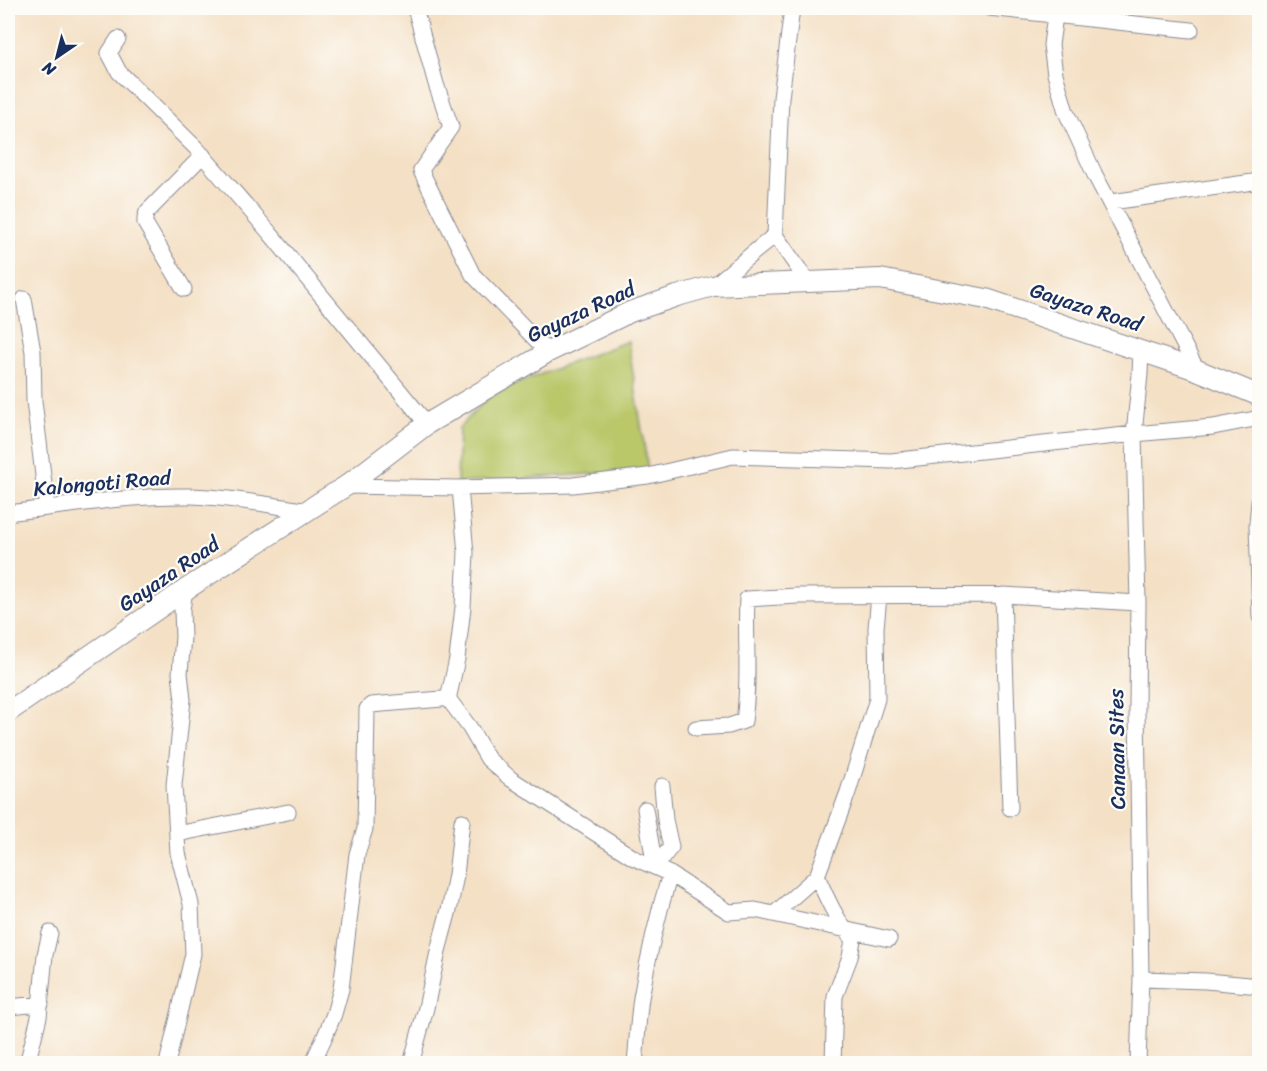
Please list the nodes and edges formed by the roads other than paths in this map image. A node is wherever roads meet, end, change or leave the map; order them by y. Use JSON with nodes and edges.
{"nodes":[{"id":1,"x":415,"y":8,"type":"edge"},
{"id":2,"x":792,"y":8,"type":"edge"},
{"id":3,"x":989,"y":8,"type":"edge"},
{"id":4,"x":1056,"y":11,"type":"edge"},
{"id":5,"x":1191,"y":30,"type":"dead end"},
{"id":6,"x":118,"y":39,"type":"dead end"},
{"id":7,"x":203,"y":155,"type":"junction"},
{"id":8,"x":1260,"y":181,"type":"edge"},
{"id":9,"x":1111,"y":202,"type":"junction"},
{"id":10,"x":775,"y":235,"type":"junction"},
{"id":11,"x":808,"y":282,"type":"junction"},
{"id":12,"x":713,"y":286,"type":"junction"},
{"id":13,"x":184,"y":289,"type":"dead end"},
{"id":14,"x":24,"y":299,"type":"dead end"},
{"id":15,"x":1141,"y":350,"type":"junction"},
{"id":16,"x":548,"y":352,"type":"junction"},
{"id":17,"x":1197,"y":369,"type":"junction"},
{"id":18,"x":1260,"y":396,"type":"edge"},
{"id":19,"x":1260,"y":417,"type":"edge"},
{"id":20,"x":427,"y":424,"type":"junction"},
{"id":21,"x":1134,"y":434,"type":"junction"},
{"id":22,"x":346,"y":486,"type":"junction"},
{"id":23,"x":460,"y":488,"type":"junction"},
{"id":24,"x":1260,"y":491,"type":"edge"},
{"id":25,"x":47,"y":508,"type":"junction"},
{"id":26,"x":308,"y":511,"type":"junction"},
{"id":27,"x":8,"y":513,"type":"edge"},
{"id":28,"x":185,"y":590,"type":"junction"},
{"id":29,"x":1003,"y":595,"type":"junction"},
{"id":30,"x":879,"y":596,"type":"junction"},
{"id":31,"x":1138,"y":603,"type":"junction"},
{"id":32,"x":1260,"y":617,"type":"edge"},
{"id":33,"x":447,"y":697,"type":"junction"},
{"id":34,"x":8,"y":712,"type":"edge"},
{"id":35,"x":696,"y":728,"type":"dead end"},
{"id":36,"x":662,"y":786,"type":"dead end"},
{"id":37,"x":1010,"y":808,"type":"dead end"},
{"id":38,"x":645,"y":809,"type":"dead end"},
{"id":39,"x":288,"y":812,"type":"dead end"},
{"id":40,"x":462,"y":821,"type":"dead end"},
{"id":41,"x":177,"y":834,"type":"junction"},
{"id":42,"x":655,"y":867,"type":"junction"},
{"id":43,"x":670,"y":874,"type":"junction"},
{"id":44,"x":817,"y":876,"type":"junction"},
{"id":45,"x":774,"y":914,"type":"junction"},
{"id":46,"x":844,"y":929,"type":"junction"},
{"id":47,"x":50,"y":933,"type":"dead end"},
{"id":48,"x":889,"y":939,"type":"dead end"},
{"id":49,"x":1140,"y":979,"type":"junction"},
{"id":50,"x":1260,"y":986,"type":"edge"},
{"id":51,"x":41,"y":1004,"type":"junction"},
{"id":52,"x":8,"y":1007,"type":"edge"},
{"id":53,"x":27,"y":1064,"type":"edge"},
{"id":54,"x":167,"y":1064,"type":"edge"},
{"id":55,"x":312,"y":1064,"type":"edge"},
{"id":56,"x":411,"y":1064,"type":"edge"},
{"id":57,"x":635,"y":1064,"type":"edge"},
{"id":58,"x":833,"y":1064,"type":"edge"},
{"id":59,"x":1138,"y":1064,"type":"edge"}],
"edges":[{"from":1,"to":16,"type":"street"},
{"from":2,"to":10,"type":"street"},
{"from":3,"to":4,"type":"street"},
{"from":4,"to":5,"type":"street"},
{"from":4,"to":9,"type":"street"},
{"from":6,"to":7,"type":"street"},
{"from":7,"to":13,"type":"street"},
{"from":7,"to":20,"type":"street"},
{"from":8,"to":9,"type":"street"},
{"from":9,"to":17,"type":"street"},
{"from":10,"to":11,"type":"street"},
{"from":10,"to":12,"type":"street"},
{"from":11,"to":12,"type":"main road","name":"Gayaza Road"},
{"from":11,"to":15,"type":"main road","name":"Gayaza Road"},
{"from":12,"to":16,"type":"main road","name":"Gayaza Road"},
{"from":14,"to":25,"type":"street"},
{"from":15,"to":17,"type":"main road","name":"Gayaza Road"},
{"from":15,"to":21,"type":"street","name":"Canaan Sites"},
{"from":16,"to":20,"type":"main road","name":"Gayaza Road"},
{"from":17,"to":18,"type":"main road","name":"Gayaza Road"},
{"from":19,"to":21,"type":"street"},
{"from":20,"to":22,"type":"main road","name":"Gayaza Road"},
{"from":21,"to":23,"type":"street"},
{"from":21,"to":31,"type":"street","name":"Canaan Sites"},
{"from":22,"to":23,"type":"street"},
{"from":22,"to":26,"type":"main road","name":"Gayaza Road"},
{"from":23,"to":33,"type":"street"},
{"from":24,"to":32,"type":"street"},
{"from":25,"to":26,"type":"street","name":"Kalongoti Road"},
{"from":25,"to":27,"type":"street","name":"Kalongoti Road"},
{"from":26,"to":28,"type":"main road","name":"Gayaza Road"},
{"from":28,"to":34,"type":"main road","name":"Gayaza Road"},
{"from":28,"to":41,"type":"street"},
{"from":29,"to":30,"type":"street"},
{"from":29,"to":31,"type":"street"},
{"from":29,"to":37,"type":"street"},
{"from":30,"to":35,"type":"street"},
{"from":30,"to":44,"type":"street"},
{"from":31,"to":49,"type":"street","name":"Canaan Sites"},
{"from":33,"to":42,"type":"street"},
{"from":33,"to":55,"type":"street"},
{"from":36,"to":42,"type":"street"},
{"from":38,"to":42,"type":"street"},
{"from":39,"to":41,"type":"street"},
{"from":40,"to":56,"type":"street"},
{"from":41,"to":54,"type":"street"},
{"from":42,"to":43,"type":"street"},
{"from":43,"to":45,"type":"street"},
{"from":43,"to":57,"type":"street"},
{"from":44,"to":45,"type":"street"},
{"from":44,"to":46,"type":"street"},
{"from":45,"to":46,"type":"street"},
{"from":46,"to":48,"type":"street"},
{"from":46,"to":58,"type":"street"},
{"from":47,"to":51,"type":"street"},
{"from":49,"to":50,"type":"street"},
{"from":49,"to":59,"type":"street","name":"Canaan Sites"},
{"from":51,"to":52,"type":"street"},
{"from":51,"to":53,"type":"street"}]}
